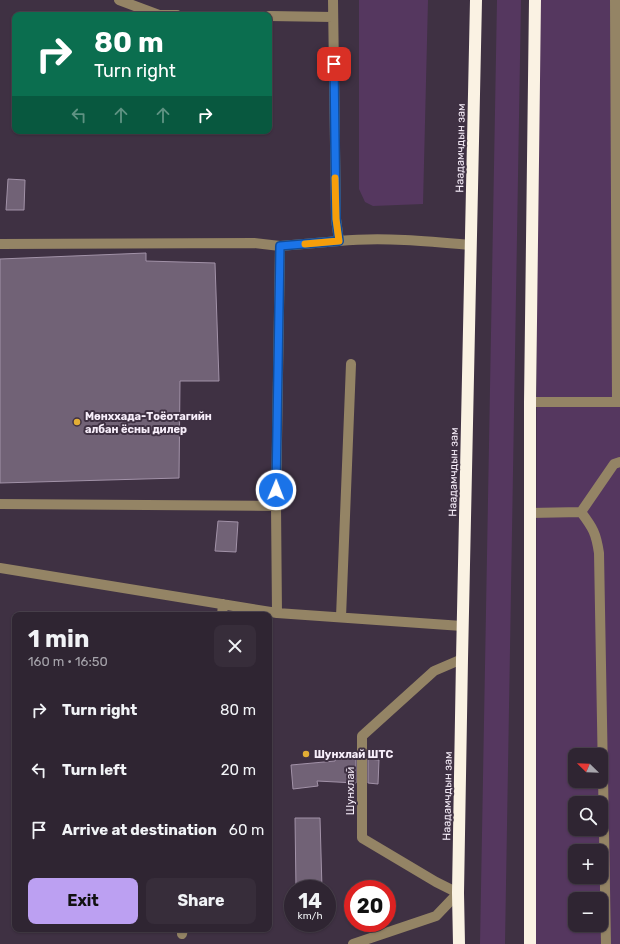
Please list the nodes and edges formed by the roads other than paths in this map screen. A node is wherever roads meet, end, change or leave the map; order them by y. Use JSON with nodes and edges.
{"nodes":[{"id":1,"x":119,"y":0,"type":"edge"},
{"id":2,"x":333,"y":0,"type":"edge"},
{"id":3,"x":476,"y":0,"type":"edge"},
{"id":4,"x":535,"y":0,"type":"edge"},
{"id":5,"x":615,"y":0,"type":"edge"},
{"id":6,"x":151,"y":12,"type":"edge"},
{"id":7,"x":272,"y":16,"type":"edge"},
{"id":8,"x":333,"y":17,"type":"junction"},
{"id":9,"x":618,"y":71,"type":"edge"},
{"id":10,"x":339,"y":241,"type":"junction"},
{"id":11,"x":0,"y":244,"type":"edge"},
{"id":12,"x":470,"y":245,"type":"junction"},
{"id":13,"x":280,"y":246,"type":"junction"},
{"id":14,"x":351,"y":364,"type":"dead end"},
{"id":15,"x":530,"y":402,"type":"junction"},
{"id":16,"x":618,"y":402,"type":"edge"},
{"id":17,"x":620,"y":462,"type":"edge"},
{"id":18,"x":0,"y":504,"type":"edge"},
{"id":19,"x":276,"y":506,"type":"junction"},
{"id":20,"x":581,"y":512,"type":"junction"},
{"id":21,"x":530,"y":513,"type":"junction"},
{"id":22,"x":0,"y":568,"type":"edge"},
{"id":23,"x":222,"y":604,"type":"junction"},
{"id":24,"x":222,"y":612,"type":"edge"},
{"id":25,"x":270,"y":612,"type":"edge"},
{"id":26,"x":272,"y":612,"type":"edge"},
{"id":27,"x":276,"y":613,"type":"junction"},
{"id":28,"x":341,"y":617,"type":"junction"},
{"id":29,"x":462,"y":626,"type":"junction"},
{"id":30,"x":462,"y":659,"type":"junction"},
{"id":31,"x":458,"y":893,"type":"junction"},
{"id":32,"x":353,"y":944,"type":"edge"},
{"id":33,"x":459,"y":944,"type":"edge"},
{"id":34,"x":530,"y":944,"type":"edge"},
{"id":35,"x":606,"y":944,"type":"edge"}],
"edges":[{"from":1,"to":6,"type":"street"},
{"from":2,"to":8,"type":"street"},
{"from":3,"to":12,"type":"highway","name":"Наадамчдын зам"},
{"from":4,"to":15,"type":"highway"},
{"from":5,"to":9,"type":"street"},
{"from":7,"to":8,"type":"street"},
{"from":8,"to":10,"type":"street"},
{"from":9,"to":16,"type":"street"},
{"from":10,"to":12,"type":"street"},
{"from":10,"to":13,"type":"street"},
{"from":11,"to":13,"type":"street"},
{"from":12,"to":29,"type":"highway","name":"Наадамчдын зам"},
{"from":13,"to":19,"type":"street"},
{"from":14,"to":28,"type":"street"},
{"from":15,"to":16,"type":"street"},
{"from":15,"to":21,"type":"highway"},
{"from":17,"to":20,"type":"street"},
{"from":18,"to":19,"type":"street"},
{"from":19,"to":27,"type":"street"},
{"from":20,"to":21,"type":"street"},
{"from":20,"to":35,"type":"street"},
{"from":21,"to":34,"type":"highway"},
{"from":22,"to":23,"type":"street"},
{"from":23,"to":24,"type":"street"},
{"from":23,"to":25,"type":"street"},
{"from":26,"to":27,"type":"street"},
{"from":27,"to":28,"type":"street"},
{"from":28,"to":29,"type":"street"},
{"from":29,"to":30,"type":"highway","name":"Наадамчдын зам"},
{"from":30,"to":31,"type":"highway","name":"Наадамчдын зам"},
{"from":30,"to":31,"type":"street","name":"Шунхлай"},
{"from":31,"to":32,"type":"street"},
{"from":31,"to":33,"type":"highway","name":"Наадамчдын зам"}]}
